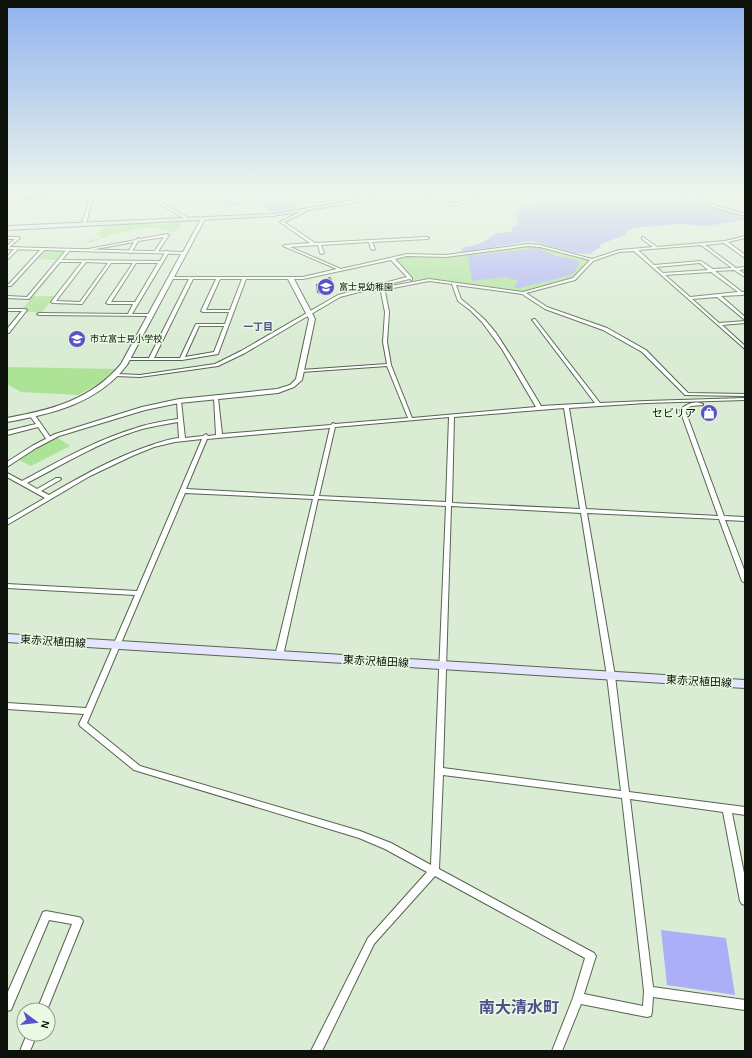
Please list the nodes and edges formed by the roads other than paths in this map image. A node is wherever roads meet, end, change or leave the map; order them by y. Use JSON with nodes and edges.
{"nodes":[{"id":1,"x":117,"y":243,"type":"edge"},
{"id":2,"x":135,"y":243,"type":"edge"},
{"id":3,"x":162,"y":243,"type":"edge"},
{"id":4,"x":190,"y":243,"type":"edge"},
{"id":5,"x":330,"y":243,"type":"edge"},
{"id":6,"x":371,"y":243,"type":"edge"},
{"id":7,"x":650,"y":243,"type":"edge"},
{"id":8,"x":709,"y":243,"type":"edge"},
{"id":9,"x":727,"y":243,"type":"edge"},
{"id":10,"x":314,"y":244,"type":"joint"},
{"id":11,"x":320,"y":244,"type":"junction"},
{"id":12,"x":702,"y":244,"type":"junction"},
{"id":13,"x":7,"y":248,"type":"edge"},
{"id":14,"x":17,"y":248,"type":"junction"},
{"id":15,"x":656,"y":248,"type":"junction"},
{"id":16,"x":43,"y":249,"type":"junction"},
{"id":17,"x":373,"y":249,"type":"dead end"},
{"id":18,"x":68,"y":250,"type":"junction"},
{"id":19,"x":85,"y":250,"type":"junction"},
{"id":20,"x":635,"y":250,"type":"junction"},
{"id":21,"x":130,"y":252,"type":"junction"},
{"id":22,"x":156,"y":252,"type":"junction"},
{"id":23,"x":167,"y":252,"type":"junction"},
{"id":24,"x":185,"y":253,"type":"junction"},
{"id":25,"x":322,"y":253,"type":"dead end"},
{"id":26,"x":745,"y":257,"type":"edge"},
{"id":27,"x":392,"y":258,"type":"junction"},
{"id":28,"x":7,"y":259,"type":"edge"},
{"id":29,"x":592,"y":260,"type":"junction"},
{"id":30,"x":60,"y":261,"type":"junction"},
{"id":31,"x":85,"y":261,"type":"junction"},
{"id":32,"x":110,"y":262,"type":"junction"},
{"id":33,"x":135,"y":262,"type":"junction"},
{"id":34,"x":161,"y":262,"type":"junction"},
{"id":35,"x":653,"y":266,"type":"junction"},
{"id":36,"x":734,"y":268,"type":"junction"},
{"id":37,"x":745,"y":268,"type":"edge"},
{"id":38,"x":339,"y":269,"type":"junction"},
{"id":39,"x":711,"y":270,"type":"junction"},
{"id":40,"x":662,"y":274,"type":"junction"},
{"id":41,"x":745,"y":276,"type":"edge"},
{"id":42,"x":171,"y":278,"type":"junction"},
{"id":43,"x":191,"y":278,"type":"junction"},
{"id":44,"x":218,"y":278,"type":"junction"},
{"id":45,"x":244,"y":278,"type":"junction"},
{"id":46,"x":291,"y":278,"type":"junction"},
{"id":47,"x":408,"y":278,"type":"junction"},
{"id":48,"x":414,"y":282,"type":"junction"},
{"id":49,"x":454,"y":284,"type":"junction"},
{"id":50,"x":8,"y":286,"type":"edge"},
{"id":51,"x":522,"y":293,"type":"junction"},
{"id":52,"x":744,"y":294,"type":"edge"},
{"id":53,"x":717,"y":295,"type":"junction"},
{"id":54,"x":7,"y":298,"type":"edge"},
{"id":55,"x":689,"y":298,"type":"junction"},
{"id":56,"x":136,"y":303,"type":"junction"},
{"id":57,"x":7,"y":310,"type":"edge"},
{"id":58,"x":232,"y":311,"type":"junction"},
{"id":59,"x":39,"y":314,"type":"dead end"},
{"id":60,"x":310,"y":314,"type":"junction"},
{"id":61,"x":129,"y":315,"type":"junction"},
{"id":62,"x":151,"y":315,"type":"junction"},
{"id":63,"x":745,"y":319,"type":"edge"},
{"id":64,"x":534,"y":320,"type":"dead end"},
{"id":65,"x":745,"y":322,"type":"edge"},
{"id":66,"x":720,"y":324,"type":"junction"},
{"id":67,"x":227,"y":325,"type":"junction"},
{"id":68,"x":7,"y":332,"type":"edge"},
{"id":69,"x":745,"y":348,"type":"edge"},
{"id":70,"x":128,"y":359,"type":"junction"},
{"id":71,"x":151,"y":359,"type":"junction"},
{"id":72,"x":182,"y":359,"type":"junction"},
{"id":73,"x":390,"y":365,"type":"junction"},
{"id":74,"x":301,"y":371,"type":"junction"},
{"id":75,"x":116,"y":375,"type":"junction"},
{"id":76,"x":745,"y":395,"type":"edge"},
{"id":77,"x":216,"y":398,"type":"junction"},
{"id":78,"x":745,"y":399,"type":"edge"},
{"id":79,"x":722,"y":400,"type":"junction"},
{"id":80,"x":179,"y":401,"type":"junction"},
{"id":81,"x":598,"y":404,"type":"junction"},
{"id":82,"x":566,"y":406,"type":"junction"},
{"id":83,"x":539,"y":408,"type":"junction"},
{"id":84,"x":32,"y":415,"type":"junction"},
{"id":85,"x":452,"y":415,"type":"junction"},
{"id":86,"x":410,"y":418,"type":"junction"},
{"id":87,"x":7,"y":420,"type":"edge"},
{"id":88,"x":181,"y":420,"type":"junction"},
{"id":89,"x":39,"y":425,"type":"junction"},
{"id":90,"x":333,"y":425,"type":"junction"},
{"id":91,"x":7,"y":433,"type":"edge"},
{"id":92,"x":219,"y":435,"type":"junction"},
{"id":93,"x":206,"y":436,"type":"junction"},
{"id":94,"x":182,"y":438,"type":"junction"},
{"id":95,"x":49,"y":439,"type":"junction"},
{"id":96,"x":7,"y":466,"type":"edge"},
{"id":97,"x":7,"y":475,"type":"edge"},
{"id":98,"x":58,"y":479,"type":"dead end"},
{"id":99,"x":23,"y":483,"type":"junction"},
{"id":100,"x":37,"y":491,"type":"junction"},
{"id":101,"x":183,"y":491,"type":"junction"},
{"id":102,"x":50,"y":498,"type":"junction"},
{"id":103,"x":315,"y":498,"type":"junction"},
{"id":104,"x":449,"y":505,"type":"junction"},
{"id":105,"x":583,"y":511,"type":"junction"},
{"id":106,"x":722,"y":518,"type":"junction"},
{"id":107,"x":745,"y":519,"type":"edge"},
{"id":108,"x":7,"y":523,"type":"edge"},
{"id":109,"x":745,"y":581,"type":"edge"},
{"id":110,"x":7,"y":586,"type":"edge"},
{"id":111,"x":139,"y":593,"type":"junction"},
{"id":112,"x":7,"y":638,"type":"edge"},
{"id":113,"x":118,"y":645,"type":"junction"},
{"id":114,"x":279,"y":656,"type":"junction"},
{"id":115,"x":443,"y":665,"type":"junction"},
{"id":116,"x":611,"y":676,"type":"junction"},
{"id":117,"x":745,"y":684,"type":"edge"},
{"id":118,"x":7,"y":706,"type":"edge"},
{"id":119,"x":89,"y":711,"type":"junction"},
{"id":120,"x":439,"y":771,"type":"junction"},
{"id":121,"x":626,"y":796,"type":"junction"},
{"id":122,"x":727,"y":810,"type":"junction"},
{"id":123,"x":745,"y":811,"type":"edge"},
{"id":124,"x":435,"y":870,"type":"junction"},
{"id":125,"x":745,"y":901,"type":"edge"},
{"id":126,"x":649,"y":991,"type":"junction"},
{"id":127,"x":578,"y":998,"type":"junction"},
{"id":128,"x":45,"y":1002,"type":"edge"},
{"id":129,"x":745,"y":1005,"type":"edge"},
{"id":130,"x":7,"y":1006,"type":"edge"},
{"id":131,"x":316,"y":1051,"type":"edge"},
{"id":132,"x":557,"y":1051,"type":"edge"}],
"edges":[{"from":1,"to":19,"type":"street"},
{"from":2,"to":21,"type":"street"},
{"from":3,"to":22,"type":"street"},
{"from":4,"to":24,"type":"street"},
{"from":5,"to":11,"type":"street"},
{"from":6,"to":17,"type":"street"},
{"from":7,"to":15,"type":"street"},
{"from":8,"to":12,"type":"street"},
{"from":9,"to":26,"type":"street"},
{"from":10,"to":11,"type":"street"},
{"from":10,"to":38,"type":"street"},
{"from":11,"to":25,"type":"street"},
{"from":12,"to":15,"type":"street"},
{"from":12,"to":36,"type":"street"},
{"from":13,"to":14,"type":"street"},
{"from":14,"to":16,"type":"street"},
{"from":14,"to":28,"type":"street"},
{"from":15,"to":20,"type":"street"},
{"from":16,"to":18,"type":"street"},
{"from":16,"to":50,"type":"street"},
{"from":18,"to":19,"type":"street"},
{"from":18,"to":30,"type":"street"},
{"from":19,"to":21,"type":"street"},
{"from":20,"to":29,"type":"street"},
{"from":20,"to":35,"type":"street"},
{"from":21,"to":22,"type":"street"},
{"from":22,"to":23,"type":"street"},
{"from":23,"to":24,"type":"street"},
{"from":23,"to":34,"type":"street"},
{"from":24,"to":42,"type":"street"},
{"from":27,"to":29,"type":"street"},
{"from":27,"to":38,"type":"street"},
{"from":27,"to":47,"type":"street"},
{"from":29,"to":51,"type":"street"},
{"from":30,"to":31,"type":"street"},
{"from":30,"to":54,"type":"street"},
{"from":31,"to":32,"type":"street"},
{"from":31,"to":32,"type":"street"},
{"from":32,"to":33,"type":"street"},
{"from":33,"to":34,"type":"street"},
{"from":33,"to":56,"type":"street"},
{"from":34,"to":56,"type":"street"},
{"from":35,"to":39,"type":"street"},
{"from":35,"to":40,"type":"street"},
{"from":36,"to":37,"type":"street"},
{"from":36,"to":39,"type":"street"},
{"from":36,"to":41,"type":"street"},
{"from":38,"to":46,"type":"street"},
{"from":39,"to":40,"type":"street"},
{"from":39,"to":52,"type":"street"},
{"from":40,"to":55,"type":"street"},
{"from":42,"to":43,"type":"street"},
{"from":42,"to":62,"type":"street"},
{"from":43,"to":44,"type":"street"},
{"from":43,"to":71,"type":"street"},
{"from":44,"to":45,"type":"street"},
{"from":44,"to":58,"type":"street"},
{"from":45,"to":46,"type":"street"},
{"from":45,"to":58,"type":"street"},
{"from":46,"to":60,"type":"street"},
{"from":47,"to":48,"type":"street"},
{"from":47,"to":60,"type":"street"},
{"from":48,"to":49,"type":"street"},
{"from":48,"to":73,"type":"street"},
{"from":49,"to":51,"type":"street"},
{"from":49,"to":83,"type":"street"},
{"from":51,"to":76,"type":"street"},
{"from":52,"to":53,"type":"street"},
{"from":53,"to":55,"type":"street"},
{"from":53,"to":63,"type":"street"},
{"from":55,"to":66,"type":"street"},
{"from":56,"to":61,"type":"street"},
{"from":57,"to":68,"type":"street"},
{"from":58,"to":67,"type":"street"},
{"from":59,"to":61,"type":"street"},
{"from":60,"to":74,"type":"street"},
{"from":60,"to":75,"type":"street"},
{"from":61,"to":62,"type":"street"},
{"from":62,"to":70,"type":"street"},
{"from":64,"to":81,"type":"street"},
{"from":65,"to":66,"type":"street"},
{"from":66,"to":69,"type":"street"},
{"from":67,"to":72,"type":"street"},
{"from":67,"to":72,"type":"street"},
{"from":70,"to":71,"type":"street"},
{"from":70,"to":75,"type":"street"},
{"from":71,"to":72,"type":"street"},
{"from":73,"to":74,"type":"street"},
{"from":73,"to":86,"type":"street"},
{"from":74,"to":77,"type":"street"},
{"from":75,"to":84,"type":"street"},
{"from":77,"to":80,"type":"street"},
{"from":77,"to":92,"type":"street"},
{"from":78,"to":79,"type":"street"},
{"from":79,"to":81,"type":"street"},
{"from":79,"to":106,"type":"street"},
{"from":80,"to":88,"type":"street"},
{"from":80,"to":95,"type":"street"},
{"from":81,"to":82,"type":"street"},
{"from":82,"to":83,"type":"street"},
{"from":82,"to":105,"type":"street"},
{"from":83,"to":85,"type":"street"},
{"from":84,"to":87,"type":"street"},
{"from":84,"to":89,"type":"street"},
{"from":85,"to":86,"type":"street"},
{"from":85,"to":104,"type":"street"},
{"from":86,"to":90,"type":"street"},
{"from":88,"to":94,"type":"street"},
{"from":88,"to":99,"type":"street"},
{"from":89,"to":91,"type":"street"},
{"from":89,"to":95,"type":"street"},
{"from":90,"to":92,"type":"street"},
{"from":90,"to":103,"type":"street"},
{"from":92,"to":93,"type":"street"},
{"from":93,"to":94,"type":"street"},
{"from":93,"to":101,"type":"street"},
{"from":94,"to":102,"type":"street"},
{"from":95,"to":96,"type":"street"},
{"from":97,"to":99,"type":"street"},
{"from":98,"to":100,"type":"street"},
{"from":99,"to":100,"type":"street"},
{"from":100,"to":102,"type":"street"},
{"from":101,"to":103,"type":"street"},
{"from":101,"to":111,"type":"street"},
{"from":102,"to":108,"type":"street"},
{"from":103,"to":104,"type":"street"},
{"from":103,"to":114,"type":"street"},
{"from":104,"to":105,"type":"street"},
{"from":104,"to":115,"type":"street"},
{"from":105,"to":106,"type":"street"},
{"from":105,"to":116,"type":"street"},
{"from":106,"to":107,"type":"street"},
{"from":106,"to":109,"type":"street"},
{"from":110,"to":111,"type":"street"},
{"from":111,"to":113,"type":"street"},
{"from":112,"to":113,"type":"main road","name":"東赤沢植田線"},
{"from":113,"to":114,"type":"main road","name":"東赤沢植田線"},
{"from":113,"to":119,"type":"street"},
{"from":114,"to":115,"type":"main road","name":"東赤沢植田線"},
{"from":115,"to":116,"type":"main road","name":"東赤沢植田線"},
{"from":115,"to":120,"type":"street"},
{"from":116,"to":117,"type":"main road","name":"東赤沢植田線"},
{"from":116,"to":121,"type":"street"},
{"from":118,"to":119,"type":"street"},
{"from":119,"to":124,"type":"street"},
{"from":120,"to":121,"type":"street"},
{"from":120,"to":124,"type":"street"},
{"from":121,"to":122,"type":"street"},
{"from":121,"to":126,"type":"street"},
{"from":122,"to":123,"type":"street"},
{"from":122,"to":125,"type":"street"},
{"from":124,"to":127,"type":"street"},
{"from":124,"to":131,"type":"street"},
{"from":126,"to":127,"type":"street"},
{"from":126,"to":129,"type":"street"},
{"from":127,"to":132,"type":"street"},
{"from":128,"to":130,"type":"street"}]}
